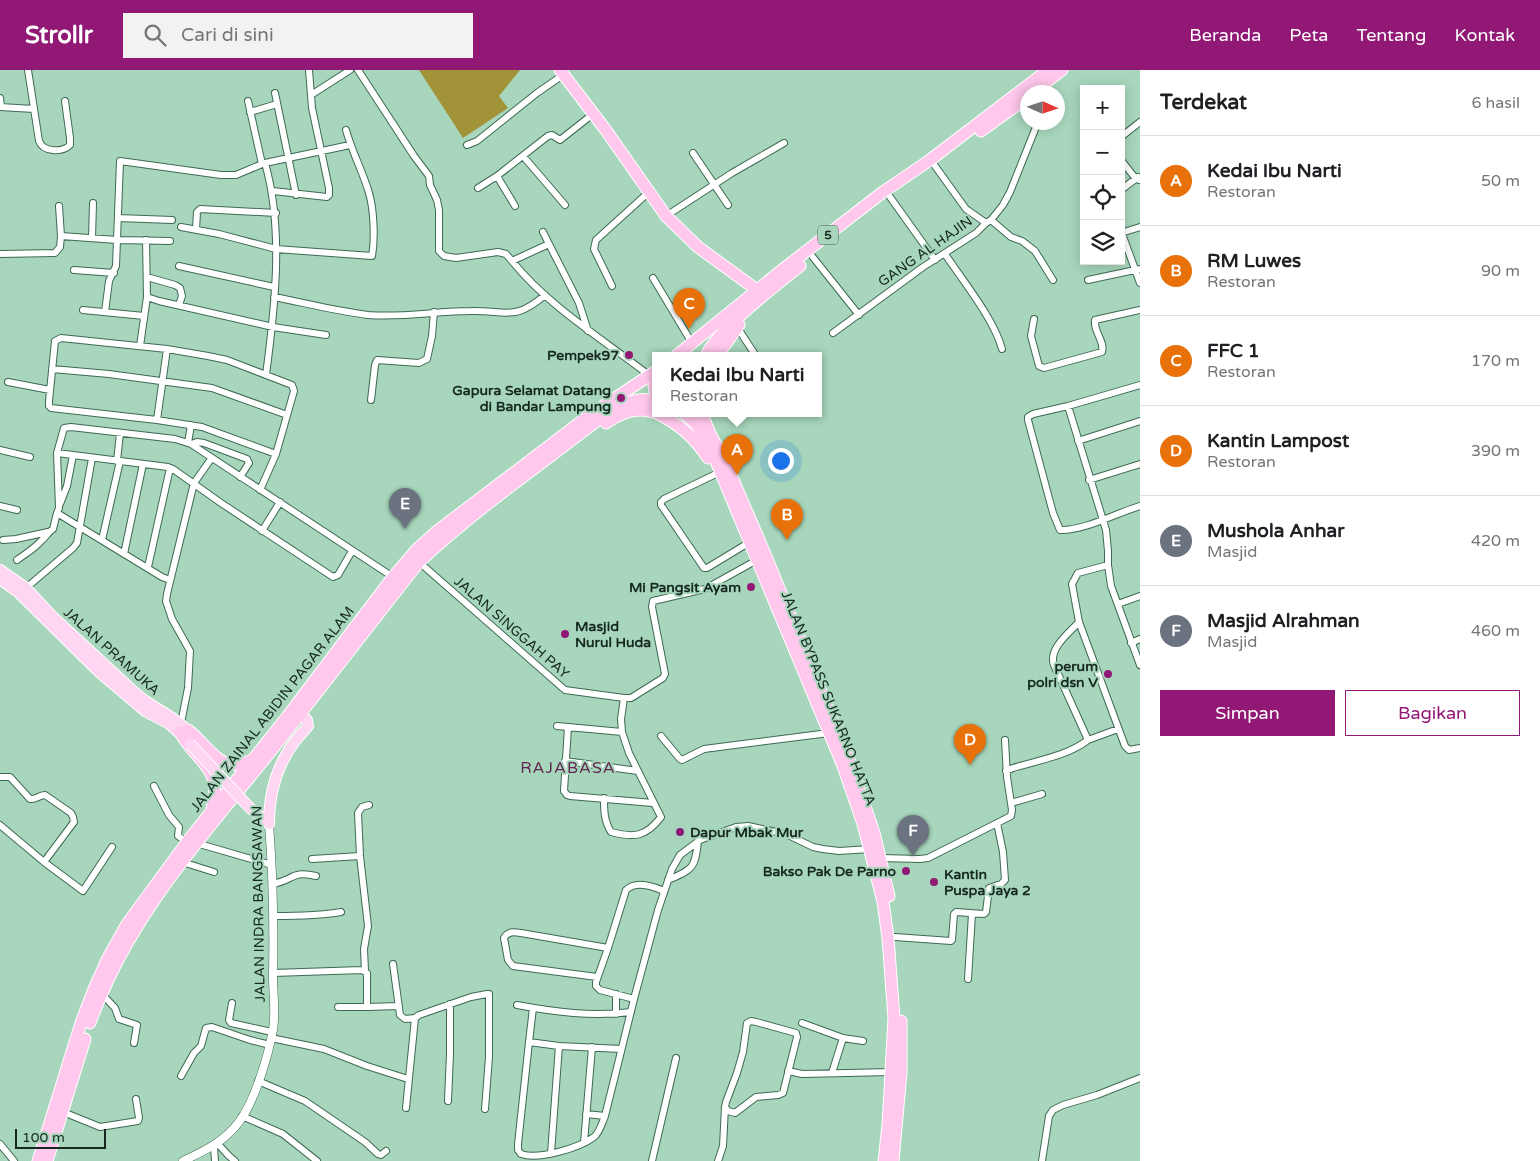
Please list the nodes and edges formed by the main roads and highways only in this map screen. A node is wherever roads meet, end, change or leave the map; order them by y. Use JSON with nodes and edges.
{"nodes":[{"id":1,"x":1048,"y":70,"type":"edge"},
{"id":2,"x":1062,"y":70,"type":"edge"},
{"id":3,"x":561,"y":72,"type":"edge"},
{"id":4,"x":1042,"y":85,"type":"edge"},
{"id":5,"x":1020,"y":101,"type":"edge"},
{"id":6,"x":1004,"y":108,"type":"junction"},
{"id":7,"x":987,"y":122,"type":"junction"},
{"id":8,"x":757,"y":290,"type":"junction"},
{"id":9,"x":754,"y":304,"type":"junction"},
{"id":10,"x":681,"y":352,"type":"edge"},
{"id":11,"x":708,"y":352,"type":"edge"},
{"id":12,"x":720,"y":352,"type":"edge"},
{"id":13,"x":652,"y":375,"type":"edge"},
{"id":14,"x":652,"y":401,"type":"edge"},
{"id":15,"x":652,"y":412,"type":"edge"},
{"id":16,"x":664,"y":417,"type":"edge"},
{"id":17,"x":688,"y":417,"type":"edge"},
{"id":18,"x":703,"y":417,"type":"edge"},
{"id":19,"x":710,"y":417,"type":"edge"},
{"id":20,"x":570,"y":436,"type":"junction"},
{"id":21,"x":554,"y":454,"type":"junction"},
{"id":22,"x":721,"y":467,"type":"junction"},
{"id":23,"x":0,"y":570,"type":"edge"},
{"id":24,"x":0,"y":579,"type":"edge"},
{"id":25,"x":52,"y":620,"type":"junction"},
{"id":26,"x":807,"y":668,"type":"junction"},
{"id":27,"x":813,"y":683,"type":"junction"},
{"id":28,"x":300,"y":714,"type":"junction"},
{"id":29,"x":187,"y":734,"type":"junction"},
{"id":30,"x":253,"y":759,"type":"junction"},
{"id":31,"x":223,"y":763,"type":"junction"},
{"id":32,"x":212,"y":775,"type":"junction"},
{"id":33,"x":212,"y":810,"type":"junction"},
{"id":34,"x":269,"y":819,"type":"joint"},
{"id":35,"x":192,"y":843,"type":"junction"},
{"id":36,"x":98,"y":991,"type":"junction"},
{"id":37,"x":38,"y":1161,"type":"edge"},
{"id":38,"x":47,"y":1161,"type":"edge"},
{"id":39,"x":884,"y":1161,"type":"edge"},
{"id":40,"x":893,"y":1161,"type":"edge"}],
"edges":[{"from":1,"to":6,"type":"highway","number":"5"},
{"from":2,"to":4,"type":"highway"},
{"from":3,"to":8,"type":"highway"},
{"from":5,"to":6,"type":"highway","number":"5"},
{"from":6,"to":7,"type":"highway","number":"5"},
{"from":7,"to":8,"type":"highway","number":"5"},
{"from":7,"to":9,"type":"highway","number":"5"},
{"from":8,"to":10,"type":"highway","number":"5"},
{"from":9,"to":11,"type":"highway","number":"5"},
{"from":9,"to":12,"type":"highway"},
{"from":13,"to":20,"type":"highway","name":"JALAN ZAINAL ABIDIN PAGAR ALAM"},
{"from":14,"to":20,"type":"highway","name":"JALAN ZAINAL ABIDIN PAGAR ALAM"},
{"from":15,"to":21,"type":"highway"},
{"from":16,"to":22,"type":"highway"},
{"from":17,"to":22,"type":"highway","name":"JALAN BYPASS SUKARNO HATTA"},
{"from":18,"to":22,"type":"highway","name":"JALAN BYPASS SUKARNO HATTA"},
{"from":19,"to":22,"type":"highway"},
{"from":20,"to":21,"type":"highway","name":"JALAN ZAINAL ABIDIN PAGAR ALAM"},
{"from":20,"to":30,"type":"highway","name":"JALAN ZAINAL ABIDIN PAGAR ALAM"},
{"from":21,"to":28,"type":"highway","name":"JALAN ZAINAL ABIDIN PAGAR ALAM"},
{"from":22,"to":26,"type":"highway","name":"JALAN BYPASS SUKARNO HATTA"},
{"from":22,"to":26,"type":"highway","name":"JALAN BYPASS SUKARNO HATTA"},
{"from":23,"to":25,"type":"main road","name":"JALAN PRAMUKA"},
{"from":24,"to":25,"type":"main road","name":"JALAN PRAMUKA"},
{"from":25,"to":29,"type":"main road","name":"JALAN PRAMUKA"},
{"from":26,"to":27,"type":"highway","name":"JALAN BYPASS SUKARNO HATTA"},
{"from":27,"to":39,"type":"highway","name":"JALAN BYPASS SUKARNO HATTA"},
{"from":27,"to":40,"type":"highway","name":"JALAN BYPASS SUKARNO HATTA"},
{"from":28,"to":34,"type":"main road","name":"JALAN INDRA BANGSAWAN"},
{"from":28,"to":35,"type":"highway","name":"JALAN ZAINAL ABIDIN PAGAR ALAM"},
{"from":29,"to":31,"type":"highway"},
{"from":29,"to":32,"type":"highway"},
{"from":29,"to":34,"type":"main road","name":"JALAN PRAMUKA"},
{"from":30,"to":31,"type":"highway"},
{"from":30,"to":33,"type":"highway","name":"JALAN ZAINAL ABIDIN PAGAR ALAM"},
{"from":31,"to":32,"type":"highway"},
{"from":32,"to":33,"type":"highway"},
{"from":33,"to":35,"type":"highway","name":"JALAN ZAINAL ABIDIN PAGAR ALAM"},
{"from":35,"to":36,"type":"highway","name":"JALAN ZAINAL ABIDIN PAGAR ALAM"},
{"from":35,"to":36,"type":"highway","name":"JALAN ZAINAL ABIDIN PAGAR ALAM"},
{"from":36,"to":37,"type":"highway","name":"JALAN ZAINAL ABIDIN PAGAR ALAM"},
{"from":36,"to":38,"type":"highway","name":"JALAN ZAINAL ABIDIN PAGAR ALAM"}]}
